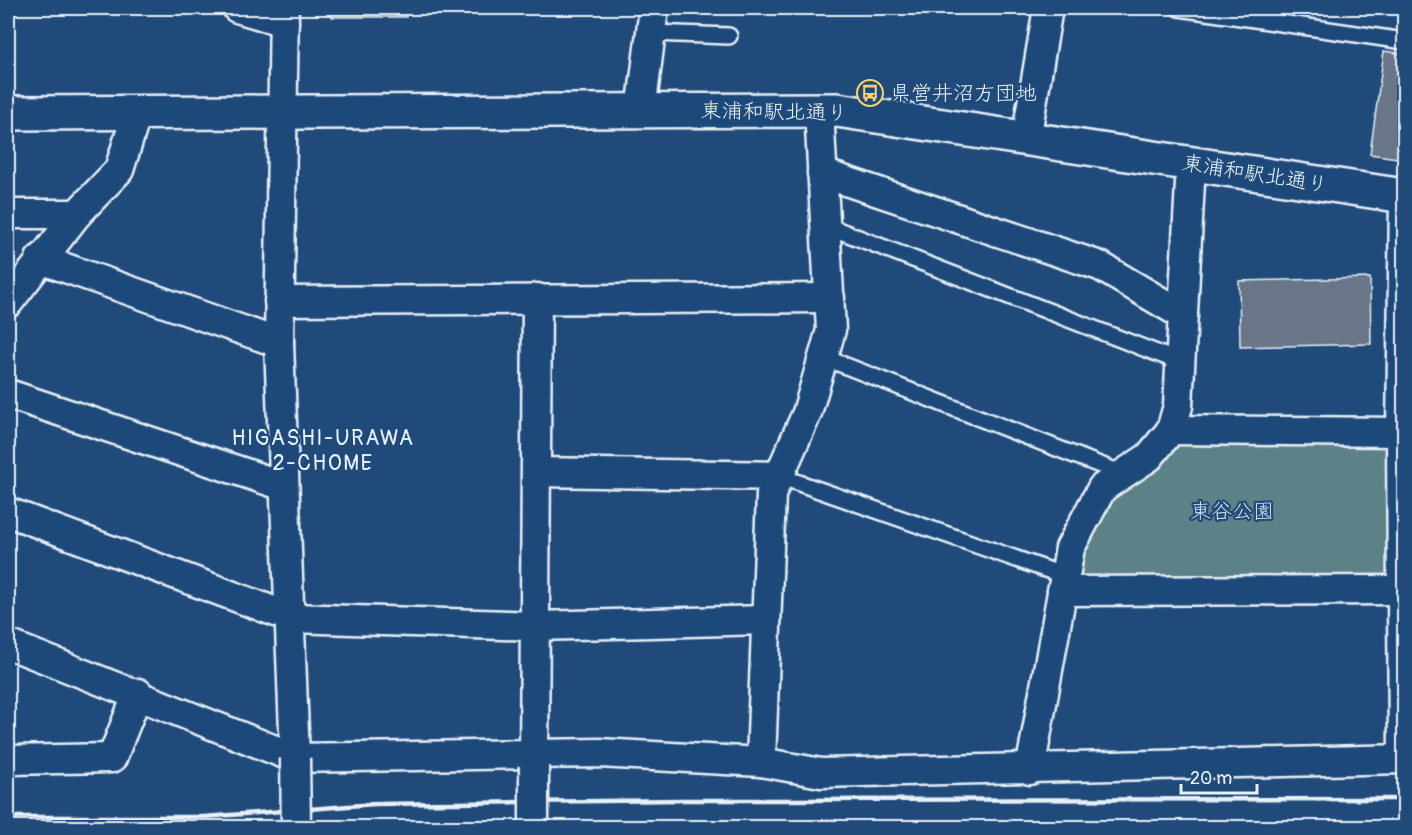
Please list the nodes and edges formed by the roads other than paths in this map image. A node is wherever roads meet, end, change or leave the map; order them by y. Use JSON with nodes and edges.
{"nodes":[{"id":1,"x":237,"y":8,"type":"edge"},
{"id":2,"x":1048,"y":8,"type":"edge"},
{"id":3,"x":1179,"y":8,"type":"edge"},
{"id":4,"x":284,"y":15,"type":"edge"},
{"id":5,"x":653,"y":20,"type":"edge"},
{"id":6,"x":729,"y":36,"type":"dead end"},
{"id":7,"x":1404,"y":41,"type":"edge"},
{"id":8,"x":819,"y":110,"type":"junction"},
{"id":9,"x":641,"y":111,"type":"junction"},
{"id":10,"x":8,"y":113,"type":"edge"},
{"id":11,"x":137,"y":113,"type":"junction"},
{"id":12,"x":281,"y":113,"type":"junction"},
{"id":13,"x":1026,"y":140,"type":"junction"},
{"id":14,"x":1191,"y":164,"type":"junction"},
{"id":15,"x":822,"y":173,"type":"junction"},
{"id":16,"x":1404,"y":196,"type":"edge"},
{"id":17,"x":8,"y":214,"type":"edge"},
{"id":18,"x":77,"y":214,"type":"junction"},
{"id":19,"x":825,"y":225,"type":"junction"},
{"id":20,"x":40,"y":259,"type":"junction"},
{"id":21,"x":537,"y":298,"type":"junction"},
{"id":22,"x":830,"y":298,"type":"junction"},
{"id":23,"x":279,"y":301,"type":"junction"},
{"id":24,"x":8,"y":303,"type":"edge"},
{"id":25,"x":1183,"y":315,"type":"junction"},
{"id":26,"x":279,"y":343,"type":"junction"},
{"id":27,"x":824,"y":357,"type":"junction"},
{"id":28,"x":1180,"y":362,"type":"junction"},
{"id":29,"x":8,"y":393,"type":"edge"},
{"id":30,"x":1171,"y":430,"type":"junction"},
{"id":31,"x":1401,"y":432,"type":"junction"},
{"id":32,"x":537,"y":472,"type":"junction"},
{"id":33,"x":1123,"y":474,"type":"junction"},
{"id":34,"x":779,"y":476,"type":"junction"},
{"id":35,"x":284,"y":486,"type":"junction"},
{"id":36,"x":8,"y":512,"type":"edge"},
{"id":37,"x":1064,"y":583,"type":"junction"},
{"id":38,"x":1404,"y":590,"type":"edge"},
{"id":39,"x":292,"y":618,"type":"junction"},
{"id":40,"x":766,"y":620,"type":"junction"},
{"id":41,"x":536,"y":626,"type":"junction"},
{"id":42,"x":8,"y":644,"type":"edge"},
{"id":43,"x":138,"y":693,"type":"junction"},
{"id":44,"x":295,"y":758,"type":"junction"},
{"id":45,"x":1404,"y":759,"type":"edge"},
{"id":46,"x":8,"y":760,"type":"edge"},
{"id":47,"x":534,"y":760,"type":"junction"},
{"id":48,"x":761,"y":762,"type":"junction"},
{"id":49,"x":1030,"y":770,"type":"junction"},
{"id":50,"x":296,"y":828,"type":"edge"},
{"id":51,"x":534,"y":828,"type":"edge"}],
"edges":[{"from":1,"to":4,"type":"street"},
{"from":2,"to":13,"type":"street"},
{"from":3,"to":7,"type":"lane"},
{"from":4,"to":12,"type":"street"},
{"from":5,"to":6,"type":"lane"},
{"from":5,"to":9,"type":"street"},
{"from":8,"to":9,"type":"street","name":"東浦和駅北通り"},
{"from":8,"to":13,"type":"street","name":"東浦和駅北通り"},
{"from":8,"to":15,"type":"street"},
{"from":9,"to":12,"type":"street","name":"東浦和駅北通り"},
{"from":10,"to":11,"type":"street","name":"東浦和駅北通り"},
{"from":11,"to":12,"type":"street","name":"東浦和駅北通り"},
{"from":11,"to":18,"type":"street"},
{"from":12,"to":23,"type":"street"},
{"from":13,"to":14,"type":"street","name":"東浦和駅北通り"},
{"from":14,"to":16,"type":"street","name":"東浦和駅北通り"},
{"from":14,"to":25,"type":"street"},
{"from":15,"to":19,"type":"street"},
{"from":15,"to":25,"type":"street"},
{"from":16,"to":31,"type":"street"},
{"from":17,"to":18,"type":"street"},
{"from":18,"to":20,"type":"street"},
{"from":19,"to":22,"type":"street"},
{"from":19,"to":28,"type":"lane"},
{"from":20,"to":24,"type":"street"},
{"from":20,"to":26,"type":"street"},
{"from":21,"to":22,"type":"street"},
{"from":21,"to":23,"type":"street"},
{"from":21,"to":32,"type":"street"},
{"from":22,"to":27,"type":"street"},
{"from":23,"to":26,"type":"street"},
{"from":25,"to":28,"type":"street"},
{"from":26,"to":35,"type":"street"},
{"from":27,"to":33,"type":"lane"},
{"from":27,"to":34,"type":"street"},
{"from":28,"to":30,"type":"street"},
{"from":29,"to":35,"type":"street"},
{"from":30,"to":31,"type":"street"},
{"from":30,"to":33,"type":"street"},
{"from":31,"to":38,"type":"street"},
{"from":32,"to":34,"type":"street"},
{"from":32,"to":41,"type":"street"},
{"from":33,"to":37,"type":"street"},
{"from":34,"to":37,"type":"lane"},
{"from":34,"to":40,"type":"street"},
{"from":35,"to":39,"type":"street"},
{"from":36,"to":39,"type":"street"},
{"from":37,"to":38,"type":"street"},
{"from":37,"to":49,"type":"street"},
{"from":38,"to":45,"type":"street"},
{"from":39,"to":41,"type":"street"},
{"from":39,"to":44,"type":"street"},
{"from":40,"to":41,"type":"street"},
{"from":40,"to":48,"type":"street"},
{"from":41,"to":47,"type":"street"},
{"from":42,"to":43,"type":"street"},
{"from":43,"to":44,"type":"street"},
{"from":43,"to":46,"type":"street"},
{"from":44,"to":47,"type":"street"},
{"from":44,"to":50,"type":"street","bridge":true},
{"from":45,"to":49,"type":"street"},
{"from":47,"to":48,"type":"street"},
{"from":47,"to":51,"type":"street","bridge":true},
{"from":48,"to":49,"type":"street"}]}
